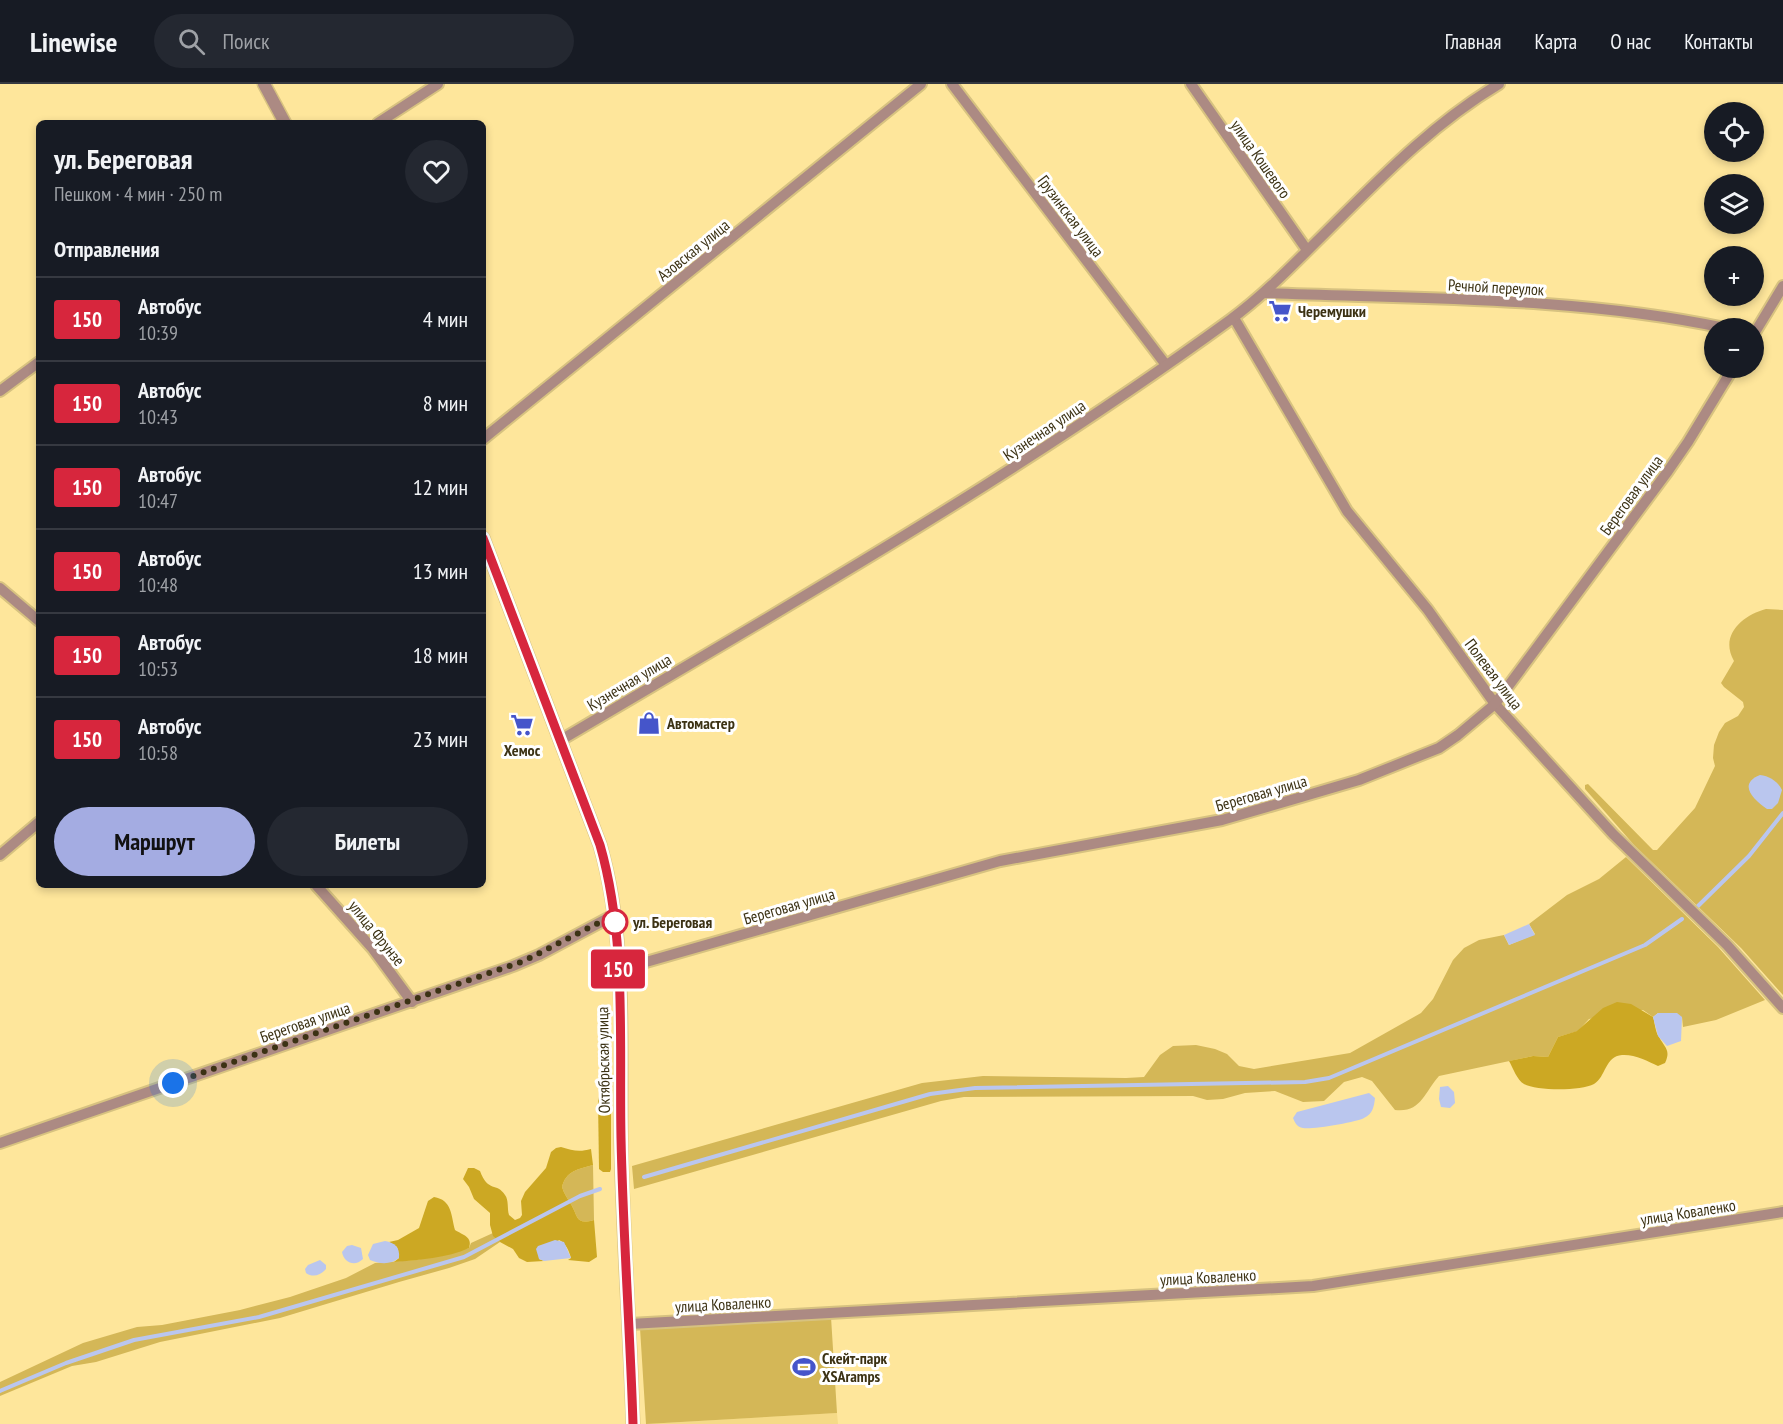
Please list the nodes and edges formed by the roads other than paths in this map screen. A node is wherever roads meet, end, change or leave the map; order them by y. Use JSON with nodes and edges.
{"nodes":[{"id":1,"x":264,"y":84,"type":"edge"},
{"id":2,"x":438,"y":84,"type":"edge"},
{"id":3,"x":921,"y":84,"type":"edge"},
{"id":4,"x":952,"y":84,"type":"edge"},
{"id":5,"x":1191,"y":84,"type":"edge"},
{"id":6,"x":1499,"y":84,"type":"edge"},
{"id":7,"x":283,"y":120,"type":"edge"},
{"id":8,"x":383,"y":120,"type":"edge"},
{"id":9,"x":1307,"y":250,"type":"junction"},
{"id":10,"x":1783,"y":286,"type":"edge"},
{"id":11,"x":1264,"y":293,"type":"junction"},
{"id":12,"x":1234,"y":318,"type":"junction"},
{"id":13,"x":1764,"y":318,"type":"edge"},
{"id":14,"x":1704,"y":324,"type":"edge"},
{"id":15,"x":36,"y":365,"type":"edge"},
{"id":16,"x":1166,"y":365,"type":"junction"},
{"id":17,"x":1727,"y":378,"type":"edge"},
{"id":18,"x":0,"y":391,"type":"edge"},
{"id":19,"x":486,"y":437,"type":"edge"},
{"id":20,"x":486,"y":546,"type":"edge"},
{"id":21,"x":0,"y":588,"type":"edge"},
{"id":22,"x":36,"y":618,"type":"edge"},
{"id":23,"x":1495,"y":704,"type":"junction"},
{"id":24,"x":561,"y":740,"type":"junction"},
{"id":25,"x":36,"y":825,"type":"edge"},
{"id":26,"x":0,"y":855,"type":"edge"},
{"id":27,"x":319,"y":888,"type":"edge"},
{"id":28,"x":614,"y":915,"type":"junction"},
{"id":29,"x":618,"y":970,"type":"junction"},
{"id":30,"x":412,"y":1002,"type":"junction"},
{"id":31,"x":1783,"y":1008,"type":"edge"},
{"id":32,"x":0,"y":1143,"type":"edge"},
{"id":33,"x":1783,"y":1212,"type":"edge"},
{"id":34,"x":630,"y":1324,"type":"junction"},
{"id":35,"x":633,"y":1424,"type":"edge"}],
"edges":[{"from":1,"to":7,"type":"street"},
{"from":2,"to":8,"type":"street"},
{"from":3,"to":19,"type":"street","name":"Азовская улица"},
{"from":4,"to":16,"type":"street","name":"Грузинская улица"},
{"from":5,"to":9,"type":"street","name":"улица Кошевого"},
{"from":6,"to":9,"type":"street","name":"Кузнечная улица"},
{"from":9,"to":11,"type":"street","name":"Кузнечная улица"},
{"from":10,"to":13,"type":"street"},
{"from":11,"to":12,"type":"street","name":"Кузнечная улица"},
{"from":11,"to":14,"type":"street","name":"Речной переулок"},
{"from":12,"to":16,"type":"street","name":"Кузнечная улица"},
{"from":12,"to":23,"type":"street","name":"Полевая улица"},
{"from":15,"to":18,"type":"street"},
{"from":16,"to":24,"type":"street","name":"Кузнечная улица"},
{"from":17,"to":23,"type":"street","name":"Береговая улица"},
{"from":20,"to":24,"type":"street","name":"Октябрьская улица"},
{"from":21,"to":22,"type":"street"},
{"from":23,"to":29,"type":"street","name":"Береговая улица"},
{"from":23,"to":31,"type":"street","name":"Полевая улица"},
{"from":24,"to":28,"type":"street","name":"Октябрьская улица"},
{"from":25,"to":26,"type":"street"},
{"from":27,"to":30,"type":"street","name":"улица Фрунзе"},
{"from":28,"to":29,"type":"street","name":"Октябрьская улица"},
{"from":28,"to":30,"type":"street","name":"Береговая улица"},
{"from":29,"to":34,"type":"street","name":"Октябрьская улица"},
{"from":30,"to":32,"type":"street","name":"Береговая улица"},
{"from":33,"to":34,"type":"street","name":"улица Коваленко"},
{"from":34,"to":35,"type":"street","name":"Октябрьская улица"}]}
